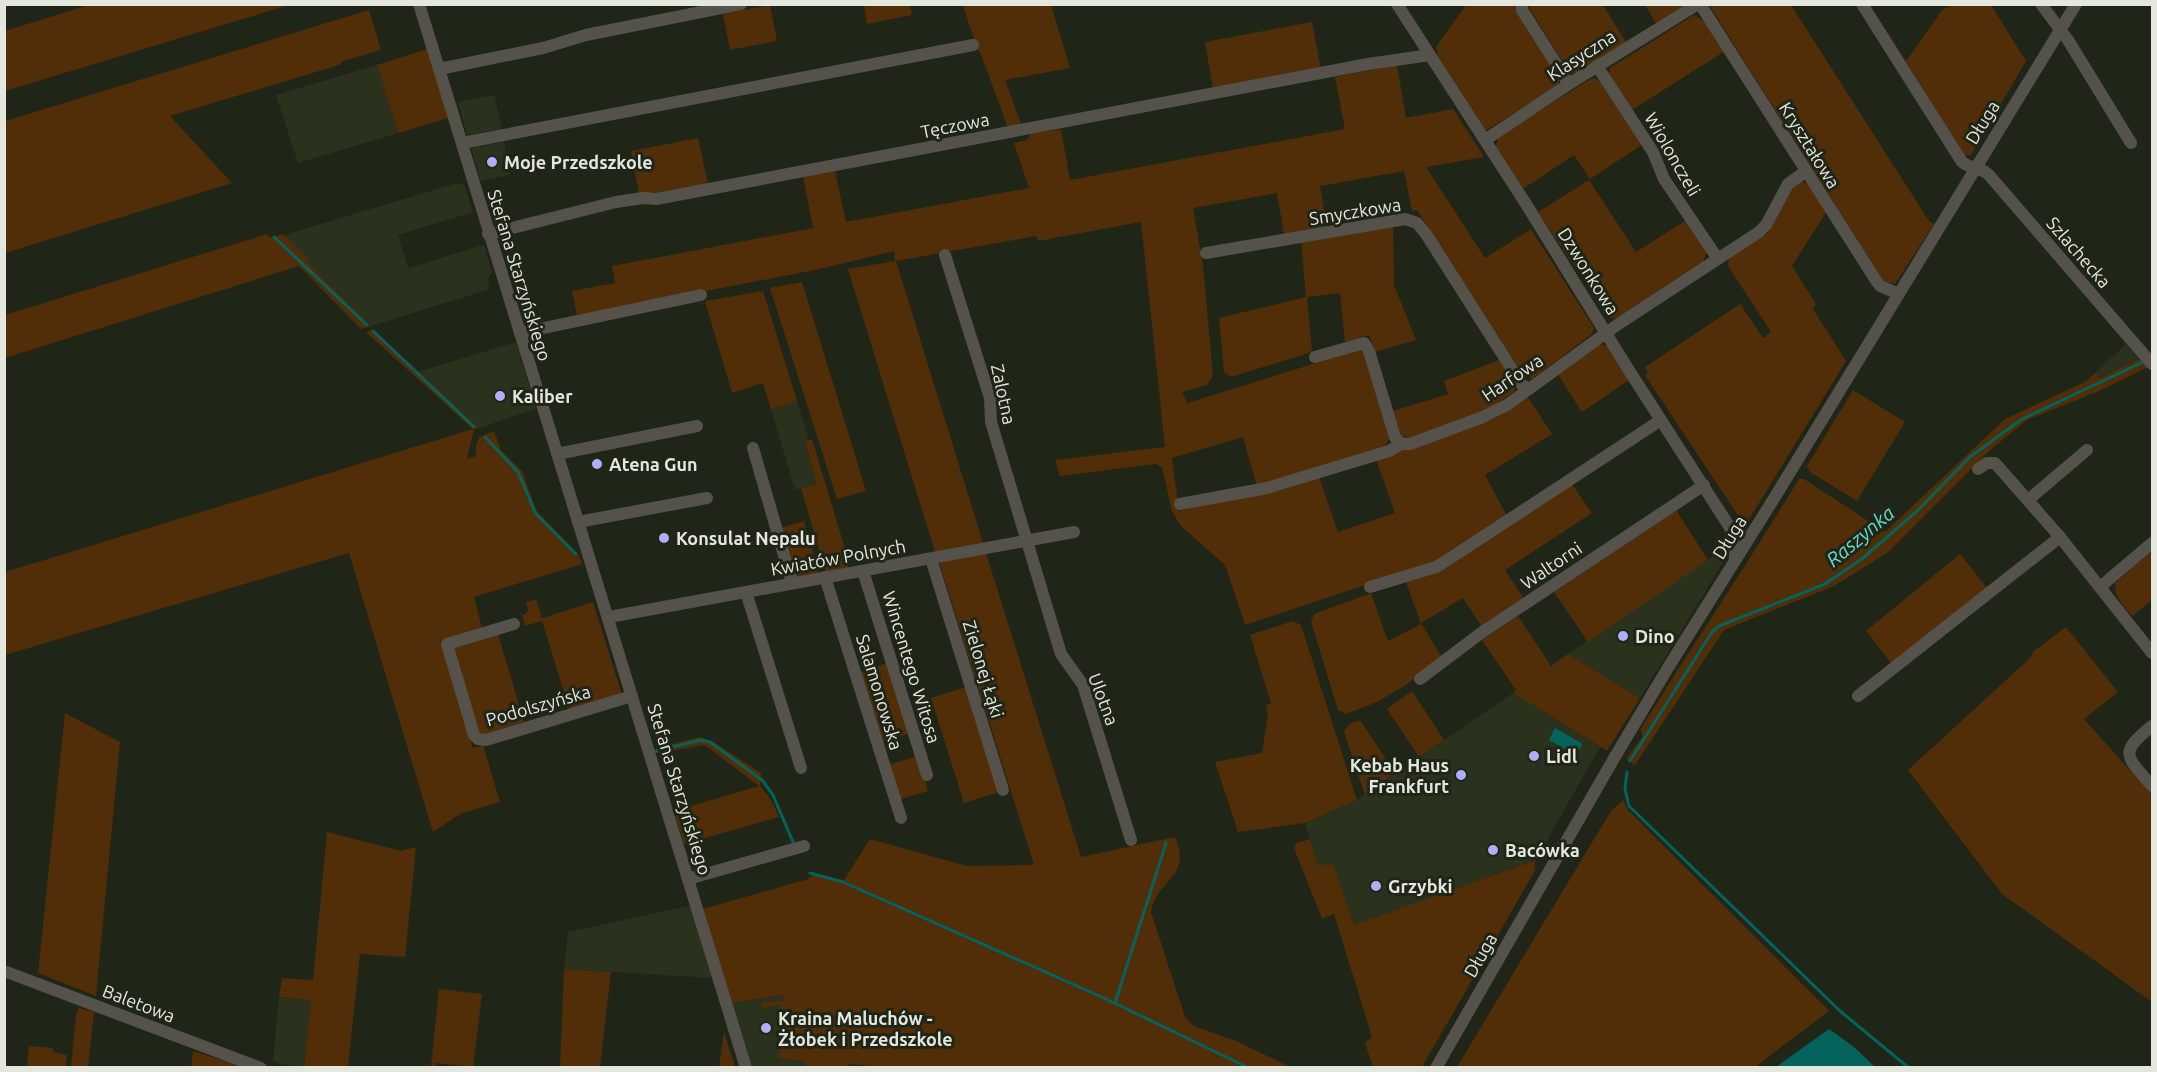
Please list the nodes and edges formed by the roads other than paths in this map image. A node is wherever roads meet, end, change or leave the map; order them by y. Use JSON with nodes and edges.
{"nodes":[{"id":1,"x":419,"y":4,"type":"edge"},
{"id":2,"x":741,"y":4,"type":"edge"},
{"id":3,"x":1397,"y":4,"type":"edge"},
{"id":4,"x":1522,"y":4,"type":"edge"},
{"id":5,"x":1699,"y":4,"type":"edge"},
{"id":6,"x":1862,"y":4,"type":"edge"},
{"id":7,"x":2041,"y":4,"type":"edge"},
{"id":8,"x":2076,"y":4,"type":"edge"},
{"id":9,"x":2060,"y":30,"type":"junction"},
{"id":10,"x":973,"y":45,"type":"dead end"},
{"id":11,"x":1430,"y":55,"type":"junction"},
{"id":12,"x":1597,"y":66,"type":"junction"},
{"id":13,"x":439,"y":69,"type":"junction"},
{"id":14,"x":1569,"y":84,"type":"junction"},
{"id":15,"x":1485,"y":140,"type":"junction"},
{"id":16,"x":462,"y":143,"type":"junction"},
{"id":17,"x":2131,"y":143,"type":"dead end"},
{"id":18,"x":1975,"y":167,"type":"junction"},
{"id":19,"x":1805,"y":172,"type":"junction"},
{"id":20,"x":488,"y":234,"type":"junction"},
{"id":21,"x":1206,"y":254,"type":"dead end"},
{"id":22,"x":945,"y":255,"type":"dead end"},
{"id":23,"x":1718,"y":259,"type":"junction"},
{"id":24,"x":1899,"y":294,"type":"junction"},
{"id":25,"x":701,"y":296,"type":"dead end"},
{"id":26,"x":520,"y":333,"type":"junction"},
{"id":27,"x":1606,"y":333,"type":"junction"},
{"id":28,"x":1315,"y":357,"type":"dead end"},
{"id":29,"x":2152,"y":364,"type":"edge"},
{"id":30,"x":1529,"y":389,"type":"junction"},
{"id":31,"x":1661,"y":420,"type":"junction"},
{"id":32,"x":697,"y":426,"type":"dead end"},
{"id":33,"x":1401,"y":444,"type":"junction"},
{"id":34,"x":753,"y":448,"type":"dead end"},
{"id":35,"x":2087,"y":450,"type":"dead end"},
{"id":36,"x":557,"y":454,"type":"junction"},
{"id":37,"x":1978,"y":469,"type":"dead end"},
{"id":38,"x":1704,"y":485,"type":"junction"},
{"id":39,"x":707,"y":498,"type":"dead end"},
{"id":40,"x":2028,"y":500,"type":"junction"},
{"id":41,"x":1180,"y":504,"type":"dead end"},
{"id":42,"x":578,"y":522,"type":"junction"},
{"id":43,"x":1074,"y":532,"type":"dead end"},
{"id":44,"x":2060,"y":537,"type":"junction"},
{"id":45,"x":1026,"y":541,"type":"junction"},
{"id":46,"x":2152,"y":543,"type":"edge"},
{"id":47,"x":931,"y":559,"type":"junction"},
{"id":48,"x":1735,"y":561,"type":"junction"},
{"id":49,"x":864,"y":571,"type":"junction"},
{"id":50,"x":825,"y":578,"type":"junction"},
{"id":51,"x":792,"y":583,"type":"junction"},
{"id":52,"x":1370,"y":587,"type":"dead end"},
{"id":53,"x":2100,"y":587,"type":"junction"},
{"id":54,"x":746,"y":592,"type":"junction"},
{"id":55,"x":609,"y":617,"type":"junction"},
{"id":56,"x":514,"y":624,"type":"dead end"},
{"id":57,"x":2152,"y":653,"type":"edge"},
{"id":58,"x":1420,"y":679,"type":"dead end"},
{"id":59,"x":632,"y":696,"type":"junction"},
{"id":60,"x":1858,"y":696,"type":"dead end"},
{"id":61,"x":2152,"y":726,"type":"edge"},
{"id":62,"x":801,"y":768,"type":"dead end"},
{"id":63,"x":927,"y":775,"type":"dead end"},
{"id":64,"x":2152,"y":786,"type":"edge"},
{"id":65,"x":1004,"y":790,"type":"dead end"},
{"id":66,"x":901,"y":818,"type":"dead end"},
{"id":67,"x":1131,"y":840,"type":"dead end"},
{"id":68,"x":804,"y":846,"type":"dead end"},
{"id":69,"x":688,"y":879,"type":"junction"},
{"id":70,"x":4,"y":971,"type":"edge"},
{"id":71,"x":261,"y":1068,"type":"edge"},
{"id":72,"x":746,"y":1068,"type":"edge"},
{"id":73,"x":1436,"y":1068,"type":"edge"}],
"edges":[{"from":1,"to":13,"type":"street","name":"Stefana Starzyńskiego"},
{"from":2,"to":13,"type":"street"},
{"from":3,"to":11,"type":"street","name":"Dzwonkowa"},
{"from":4,"to":14,"type":"street"},
{"from":5,"to":12,"type":"street","name":"Klasyczna"},
{"from":5,"to":19,"type":"street","name":"Kryształowa"},
{"from":6,"to":18,"type":"street","name":"Szlachecka"},
{"from":7,"to":9,"type":"street"},
{"from":8,"to":9,"type":"street","name":"Długa"},
{"from":9,"to":17,"type":"street"},
{"from":9,"to":18,"type":"street","name":"Długa"},
{"from":10,"to":16,"type":"street"},
{"from":11,"to":15,"type":"street","name":"Dzwonkowa"},
{"from":11,"to":20,"type":"street","name":"Tęczowa"},
{"from":12,"to":14,"type":"street","name":"Klasyczna"},
{"from":12,"to":23,"type":"street","name":"Wiolonczeli"},
{"from":13,"to":16,"type":"street","name":"Stefana Starzyńskiego"},
{"from":14,"to":15,"type":"street","name":"Klasyczna"},
{"from":15,"to":27,"type":"street","name":"Dzwonkowa"},
{"from":16,"to":20,"type":"street","name":"Stefana Starzyńskiego"},
{"from":18,"to":24,"type":"street","name":"Długa"},
{"from":18,"to":29,"type":"street","name":"Szlachecka"},
{"from":19,"to":23,"type":"street","name":"Harfowa"},
{"from":19,"to":24,"type":"street","name":"Kryształowa"},
{"from":20,"to":26,"type":"street","name":"Stefana Starzyńskiego"},
{"from":21,"to":30,"type":"street","name":"Smyczkowa"},
{"from":22,"to":45,"type":"street","name":"Zalotna"},
{"from":23,"to":27,"type":"street","name":"Harfowa"},
{"from":24,"to":48,"type":"street","name":"Długa"},
{"from":25,"to":26,"type":"street"},
{"from":26,"to":36,"type":"street","name":"Stefana Starzyńskiego"},
{"from":27,"to":30,"type":"street","name":"Harfowa"},
{"from":27,"to":31,"type":"street","name":"Dzwonkowa"},
{"from":28,"to":33,"type":"street"},
{"from":30,"to":33,"type":"street","name":"Harfowa"},
{"from":31,"to":38,"type":"street","name":"Dzwonkowa"},
{"from":31,"to":52,"type":"street"},
{"from":32,"to":36,"type":"street"},
{"from":33,"to":41,"type":"street","name":"Harfowa"},
{"from":34,"to":51,"type":"street"},
{"from":35,"to":40,"type":"street"},
{"from":36,"to":42,"type":"street","name":"Stefana Starzyńskiego"},
{"from":37,"to":40,"type":"street"},
{"from":38,"to":48,"type":"street","name":"Dzwonkowa"},
{"from":38,"to":58,"type":"street","name":"Waltorni"},
{"from":39,"to":42,"type":"street"},
{"from":40,"to":44,"type":"street"},
{"from":42,"to":55,"type":"street","name":"Stefana Starzyńskiego"},
{"from":43,"to":45,"type":"street","name":"Kwiatów Polnych"},
{"from":44,"to":53,"type":"street"},
{"from":44,"to":60,"type":"street"},
{"from":45,"to":47,"type":"street","name":"Kwiatów Polnych"},
{"from":45,"to":67,"type":"street","name":"Ulotna"},
{"from":46,"to":53,"type":"street"},
{"from":47,"to":49,"type":"street","name":"Kwiatów Polnych"},
{"from":47,"to":65,"type":"street","name":"Zielonej Łąki"},
{"from":48,"to":73,"type":"street","name":"Długa"},
{"from":49,"to":50,"type":"street","name":"Kwiatów Polnych"},
{"from":49,"to":63,"type":"street","name":"Wincentego Witosa"},
{"from":50,"to":51,"type":"street","name":"Kwiatów Polnych"},
{"from":50,"to":66,"type":"street","name":"Salamonowska"},
{"from":51,"to":54,"type":"street","name":"Kwiatów Polnych"},
{"from":53,"to":57,"type":"street"},
{"from":54,"to":55,"type":"street","name":"Kwiatów Polnych"},
{"from":54,"to":62,"type":"street"},
{"from":55,"to":59,"type":"street","name":"Stefana Starzyńskiego"},
{"from":56,"to":59,"type":"street","name":"Podolszyńska"},
{"from":59,"to":69,"type":"street","name":"Stefana Starzyńskiego"},
{"from":61,"to":64,"type":"street"},
{"from":68,"to":69,"type":"street"},
{"from":69,"to":72,"type":"street","name":"Stefana Starzyńskiego"},
{"from":70,"to":71,"type":"street","name":"Baletowa"}]}
